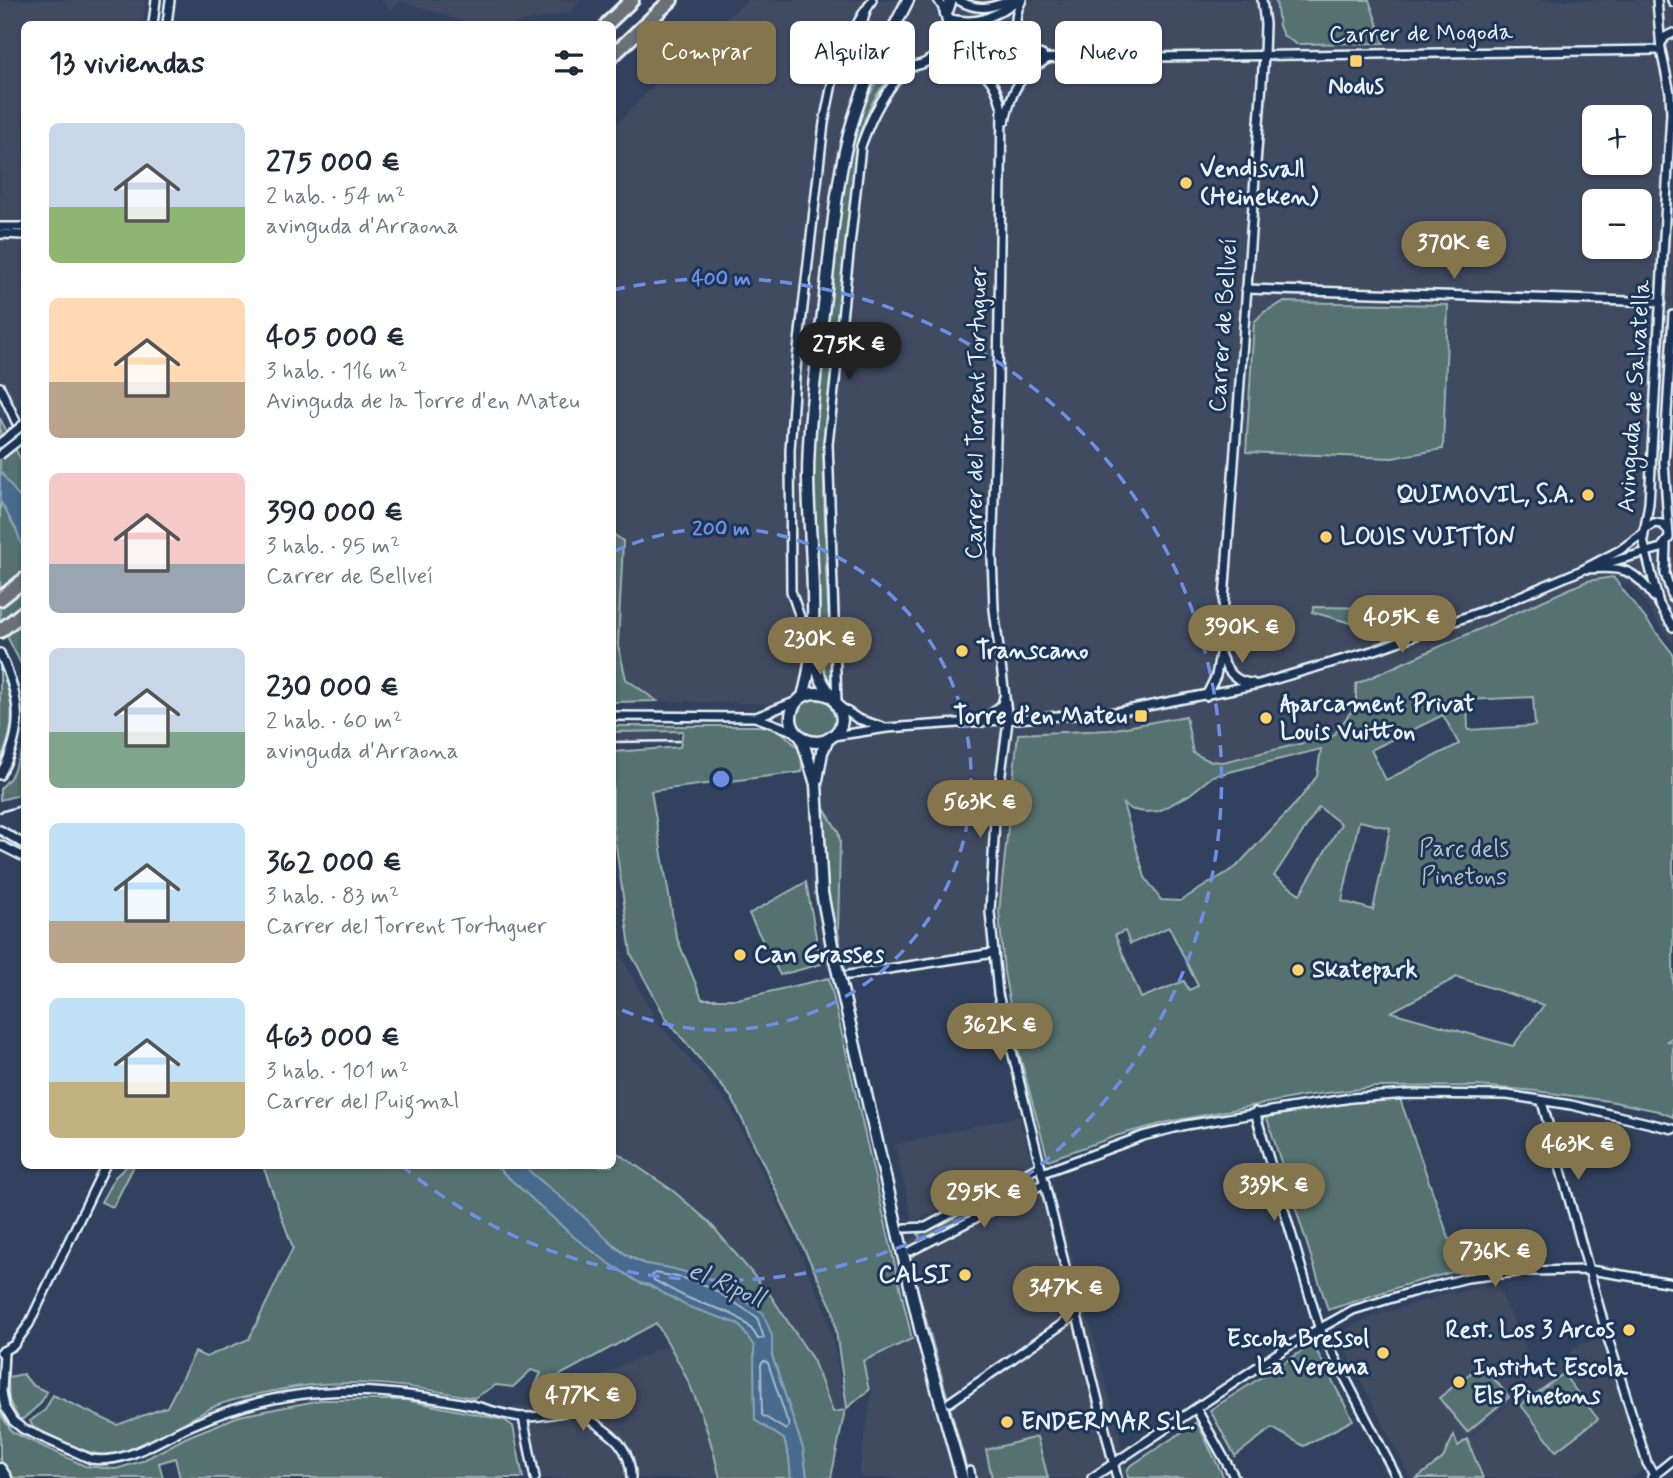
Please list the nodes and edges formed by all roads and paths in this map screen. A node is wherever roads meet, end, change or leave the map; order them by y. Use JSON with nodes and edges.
{"nodes":[{"id":1,"x":156,"y":0,"type":"edge"},
{"id":2,"x":170,"y":0,"type":"edge"},
{"id":3,"x":632,"y":0,"type":"edge"},
{"id":4,"x":671,"y":0,"type":"edge"},
{"id":5,"x":872,"y":0,"type":"edge"},
{"id":6,"x":908,"y":0,"type":"edge"},
{"id":7,"x":938,"y":0,"type":"edge"},
{"id":8,"x":951,"y":0,"type":"edge"},
{"id":9,"x":958,"y":0,"type":"edge"},
{"id":10,"x":1012,"y":0,"type":"edge"},
{"id":11,"x":1020,"y":0,"type":"edge"},
{"id":12,"x":1262,"y":0,"type":"edge"},
{"id":13,"x":1657,"y":0,"type":"edge"},
{"id":14,"x":865,"y":10,"type":"junction"},
{"id":15,"x":946,"y":16,"type":"junction"},
{"id":16,"x":153,"y":21,"type":"edge"},
{"id":17,"x":167,"y":21,"type":"edge"},
{"id":18,"x":610,"y":21,"type":"edge"},
{"id":19,"x":863,"y":21,"type":"edge"},
{"id":20,"x":946,"y":21,"type":"edge"},
{"id":21,"x":1673,"y":33,"type":"edge"},
{"id":22,"x":1662,"y":50,"type":"junction"},
{"id":23,"x":616,"y":52,"type":"edge"},
{"id":24,"x":1264,"y":55,"type":"junction"},
{"id":25,"x":1041,"y":57,"type":"edge"},
{"id":26,"x":1049,"y":57,"type":"junction"},
{"id":27,"x":929,"y":60,"type":"edge"},
{"id":28,"x":1673,"y":62,"type":"edge"},
{"id":29,"x":915,"y":65,"type":"edge"},
{"id":30,"x":891,"y":84,"type":"edge"},
{"id":31,"x":994,"y":84,"type":"edge"},
{"id":32,"x":1002,"y":132,"type":"junction"},
{"id":33,"x":0,"y":227,"type":"edge"},
{"id":34,"x":21,"y":227,"type":"edge"},
{"id":35,"x":0,"y":234,"type":"edge"},
{"id":36,"x":21,"y":234,"type":"edge"},
{"id":37,"x":1246,"y":289,"type":"junction"},
{"id":38,"x":1661,"y":302,"type":"junction"},
{"id":39,"x":1673,"y":315,"type":"edge"},
{"id":40,"x":0,"y":387,"type":"edge"},
{"id":41,"x":21,"y":426,"type":"edge"},
{"id":42,"x":21,"y":432,"type":"edge"},
{"id":43,"x":21,"y":440,"type":"edge"},
{"id":44,"x":0,"y":443,"type":"edge"},
{"id":45,"x":0,"y":455,"type":"edge"},
{"id":46,"x":1664,"y":484,"type":"junction"},
{"id":47,"x":1673,"y":498,"type":"edge"},
{"id":48,"x":1670,"y":518,"type":"edge"},
{"id":49,"x":1654,"y":523,"type":"junction"},
{"id":50,"x":1667,"y":529,"type":"junction"},
{"id":51,"x":1643,"y":535,"type":"junction"},
{"id":52,"x":1669,"y":541,"type":"edge"},
{"id":53,"x":1658,"y":549,"type":"junction"},
{"id":54,"x":1645,"y":553,"type":"junction"},
{"id":55,"x":1582,"y":570,"type":"junction"},
{"id":56,"x":21,"y":582,"type":"edge"},
{"id":57,"x":1673,"y":598,"type":"edge"},
{"id":58,"x":0,"y":599,"type":"edge"},
{"id":59,"x":1659,"y":604,"type":"junction"},
{"id":60,"x":21,"y":614,"type":"edge"},
{"id":61,"x":1673,"y":627,"type":"edge"},
{"id":62,"x":0,"y":631,"type":"edge"},
{"id":63,"x":812,"y":652,"type":"junction"},
{"id":64,"x":0,"y":653,"type":"edge"},
{"id":65,"x":1220,"y":654,"type":"junction"},
{"id":66,"x":1259,"y":684,"type":"junction"},
{"id":67,"x":1005,"y":693,"type":"junction"},
{"id":68,"x":1206,"y":696,"type":"junction"},
{"id":69,"x":800,"y":698,"type":"junction"},
{"id":70,"x":836,"y":702,"type":"junction"},
{"id":71,"x":616,"y":716,"type":"edge"},
{"id":72,"x":755,"y":717,"type":"junction"},
{"id":73,"x":1008,"y":721,"type":"junction"},
{"id":74,"x":983,"y":722,"type":"junction"},
{"id":75,"x":887,"y":728,"type":"junction"},
{"id":76,"x":799,"y":735,"type":"junction"},
{"id":77,"x":830,"y":738,"type":"junction"},
{"id":78,"x":0,"y":775,"type":"edge"},
{"id":79,"x":816,"y":784,"type":"junction"},
{"id":80,"x":0,"y":830,"type":"edge"},
{"id":81,"x":21,"y":842,"type":"edge"},
{"id":82,"x":0,"y":845,"type":"edge"},
{"id":83,"x":21,"y":856,"type":"edge"},
{"id":84,"x":994,"y":953,"type":"junction"},
{"id":85,"x":849,"y":975,"type":"dead end"},
{"id":86,"x":1542,"y":1102,"type":"junction"},
{"id":87,"x":1255,"y":1112,"type":"junction"},
{"id":88,"x":1673,"y":1129,"type":"edge"},
{"id":89,"x":104,"y":1169,"type":"edge"},
{"id":90,"x":1041,"y":1170,"type":"junction"},
{"id":91,"x":1045,"y":1184,"type":"junction"},
{"id":92,"x":906,"y":1228,"type":"dead end"},
{"id":93,"x":911,"y":1251,"type":"dead end"},
{"id":94,"x":1590,"y":1270,"type":"junction"},
{"id":95,"x":1673,"y":1283,"type":"edge"},
{"id":96,"x":1077,"y":1314,"type":"junction"},
{"id":97,"x":1320,"y":1327,"type":"junction"},
{"id":98,"x":2,"y":1351,"type":"edge"},
{"id":99,"x":1,"y":1381,"type":"edge"},
{"id":100,"x":950,"y":1402,"type":"dead end"},
{"id":101,"x":1197,"y":1409,"type":"junction"},
{"id":102,"x":523,"y":1417,"type":"junction"},
{"id":103,"x":1673,"y":1460,"type":"edge"},
{"id":104,"x":1114,"y":1461,"type":"junction"},
{"id":105,"x":0,"y":1469,"type":"edge"},
{"id":106,"x":968,"y":1476,"type":"edge"},
{"id":107,"x":1654,"y":1477,"type":"edge"},
{"id":108,"x":6,"y":1478,"type":"edge"},
{"id":109,"x":535,"y":1478,"type":"edge"},
{"id":110,"x":631,"y":1478,"type":"edge"},
{"id":111,"x":1092,"y":1478,"type":"edge"},
{"id":112,"x":1117,"y":1478,"type":"edge"},
{"id":113,"x":1234,"y":1478,"type":"edge"},
{"id":114,"x":1397,"y":1478,"type":"edge"}],
"edges":[{"from":1,"to":16,"type":"street"},
{"from":2,"to":17,"type":"street"},
{"from":3,"to":18,"type":"highway"},
{"from":4,"to":23,"type":"highway"},
{"from":5,"to":14,"type":"street"},
{"from":6,"to":63,"type":"main road","bridge":true},
{"from":7,"to":15,"type":"street"},
{"from":8,"to":15,"type":"main road"},
{"from":9,"to":10,"type":"street"},
{"from":11,"to":15,"type":"street"},
{"from":11,"to":26,"type":"street"},
{"from":12,"to":24,"type":"street","name":"Carrer de Bellveí"},
{"from":13,"to":22,"type":"street","name":"Avinguda de Salvatella"},
{"from":14,"to":19,"type":"street"},
{"from":14,"to":63,"type":"street"},
{"from":15,"to":20,"type":"street"},
{"from":21,"to":22,"type":"street"},
{"from":22,"to":24,"type":"street","name":"Carrer de Mogoda"},
{"from":22,"to":28,"type":"street"},
{"from":22,"to":38,"type":"street","name":"Avinguda de Salvatella"},
{"from":24,"to":26,"type":"street","name":"Carrer de Mogoda"},
{"from":24,"to":37,"type":"street","name":"Carrer de Bellveí"},
{"from":25,"to":26,"type":"street","name":"Carrer de Mogoda"},
{"from":26,"to":32,"type":"street","name":"Carrer del Torrent Tortuguer"},
{"from":27,"to":29,"type":"street","name":"Carrer de Mogoda"},
{"from":30,"to":70,"type":"street"},
{"from":31,"to":32,"type":"street","name":"Carrer del Torrent Tortuguer"},
{"from":32,"to":67,"type":"street","name":"Carrer del Torrent Tortuguer"},
{"from":33,"to":34,"type":"street"},
{"from":35,"to":36,"type":"street"},
{"from":37,"to":38,"type":"street"},
{"from":37,"to":65,"type":"street","name":"Carrer de Bellveí"},
{"from":38,"to":51,"type":"street","name":"Avinguda de Salvatella"},
{"from":39,"to":46,"type":"street","name":"Avinguda de Salvatella"},
{"from":40,"to":42,"type":"street"},
{"from":41,"to":44,"type":"street","bridge":true},
{"from":43,"to":45,"type":"street","bridge":true},
{"from":46,"to":47,"type":"street","name":"Avinguda de Salvatella"},
{"from":46,"to":48,"type":"street","name":"Avinguda de Salvatella"},
{"from":48,"to":49,"type":"street"},
{"from":48,"to":50,"type":"street","name":"Avinguda de Salvatella"},
{"from":49,"to":50,"type":"street"},
{"from":49,"to":51,"type":"street"},
{"from":50,"to":52,"type":"street"},
{"from":51,"to":53,"type":"street"},
{"from":51,"to":54,"type":"street","name":"Avinguda de Salvatella"},
{"from":51,"to":55,"type":"street"},
{"from":52,"to":53,"type":"street"},
{"from":52,"to":57,"type":"street"},
{"from":53,"to":54,"type":"street"},
{"from":54,"to":55,"type":"street"},
{"from":54,"to":59,"type":"street","name":"Avinguda de Salvatella"},
{"from":55,"to":59,"type":"street","name":"Avinguda de Salvatella"},
{"from":55,"to":66,"type":"street"},
{"from":56,"to":58,"type":"highway"},
{"from":59,"to":61,"type":"street","name":"Avinguda de Salvatella"},
{"from":60,"to":62,"type":"highway"},
{"from":63,"to":69,"type":"main road"},
{"from":63,"to":70,"type":"main road"},
{"from":64,"to":78,"type":"street"},
{"from":65,"to":66,"type":"street"},
{"from":65,"to":68,"type":"street","name":"Carrer de Bellveí"},
{"from":66,"to":68,"type":"street"},
{"from":67,"to":73,"type":"street","name":"Carrer del Torrent Tortuguer"},
{"from":67,"to":74,"type":"street"},
{"from":68,"to":73,"type":"street"},
{"from":69,"to":70,"type":"main road"},
{"from":69,"to":72,"type":"street"},
{"from":69,"to":76,"type":"main road"},
{"from":70,"to":75,"type":"street"},
{"from":70,"to":77,"type":"main road"},
{"from":71,"to":72,"type":"street"},
{"from":72,"to":76,"type":"street"},
{"from":73,"to":74,"type":"street"},
{"from":73,"to":84,"type":"street","name":"Carrer del Torrent Tortuguer"},
{"from":74,"to":75,"type":"street"},
{"from":75,"to":77,"type":"street"},
{"from":76,"to":77,"type":"main road"},
{"from":76,"to":79,"type":"main road"},
{"from":77,"to":79,"type":"main road"},
{"from":79,"to":106,"type":"main road"},
{"from":80,"to":81,"type":"street"},
{"from":82,"to":83,"type":"street"},
{"from":84,"to":85,"type":"street"},
{"from":84,"to":90,"type":"street","name":"Carrer del Torrent Tortuguer"},
{"from":86,"to":87,"type":"street"},
{"from":86,"to":88,"type":"street"},
{"from":86,"to":94,"type":"street"},
{"from":87,"to":90,"type":"street"},
{"from":87,"to":97,"type":"street"},
{"from":89,"to":98,"type":"street"},
{"from":90,"to":91,"type":"street","name":"Carrer del Torrent Tortuguer"},
{"from":90,"to":92,"type":"street"},
{"from":91,"to":93,"type":"street"},
{"from":91,"to":96,"type":"street","name":"Carrer del Torrent Tortuguer"},
{"from":94,"to":95,"type":"street"},
{"from":94,"to":97,"type":"street"},
{"from":94,"to":107,"type":"street"},
{"from":96,"to":100,"type":"street"},
{"from":96,"to":104,"type":"street","name":"Carrer del Torrent Tortuguer"},
{"from":97,"to":101,"type":"street"},
{"from":97,"to":114,"type":"street"},
{"from":98,"to":99,"type":"street"},
{"from":99,"to":102,"type":"street"},
{"from":101,"to":104,"type":"street"},
{"from":101,"to":113,"type":"street"},
{"from":102,"to":109,"type":"street"},
{"from":102,"to":110,"type":"street"},
{"from":103,"to":107,"type":"street"},
{"from":104,"to":111,"type":"street"},
{"from":104,"to":112,"type":"street","name":"Carrer del Torrent Tortuguer"},
{"from":105,"to":108,"type":"main road"}]}
